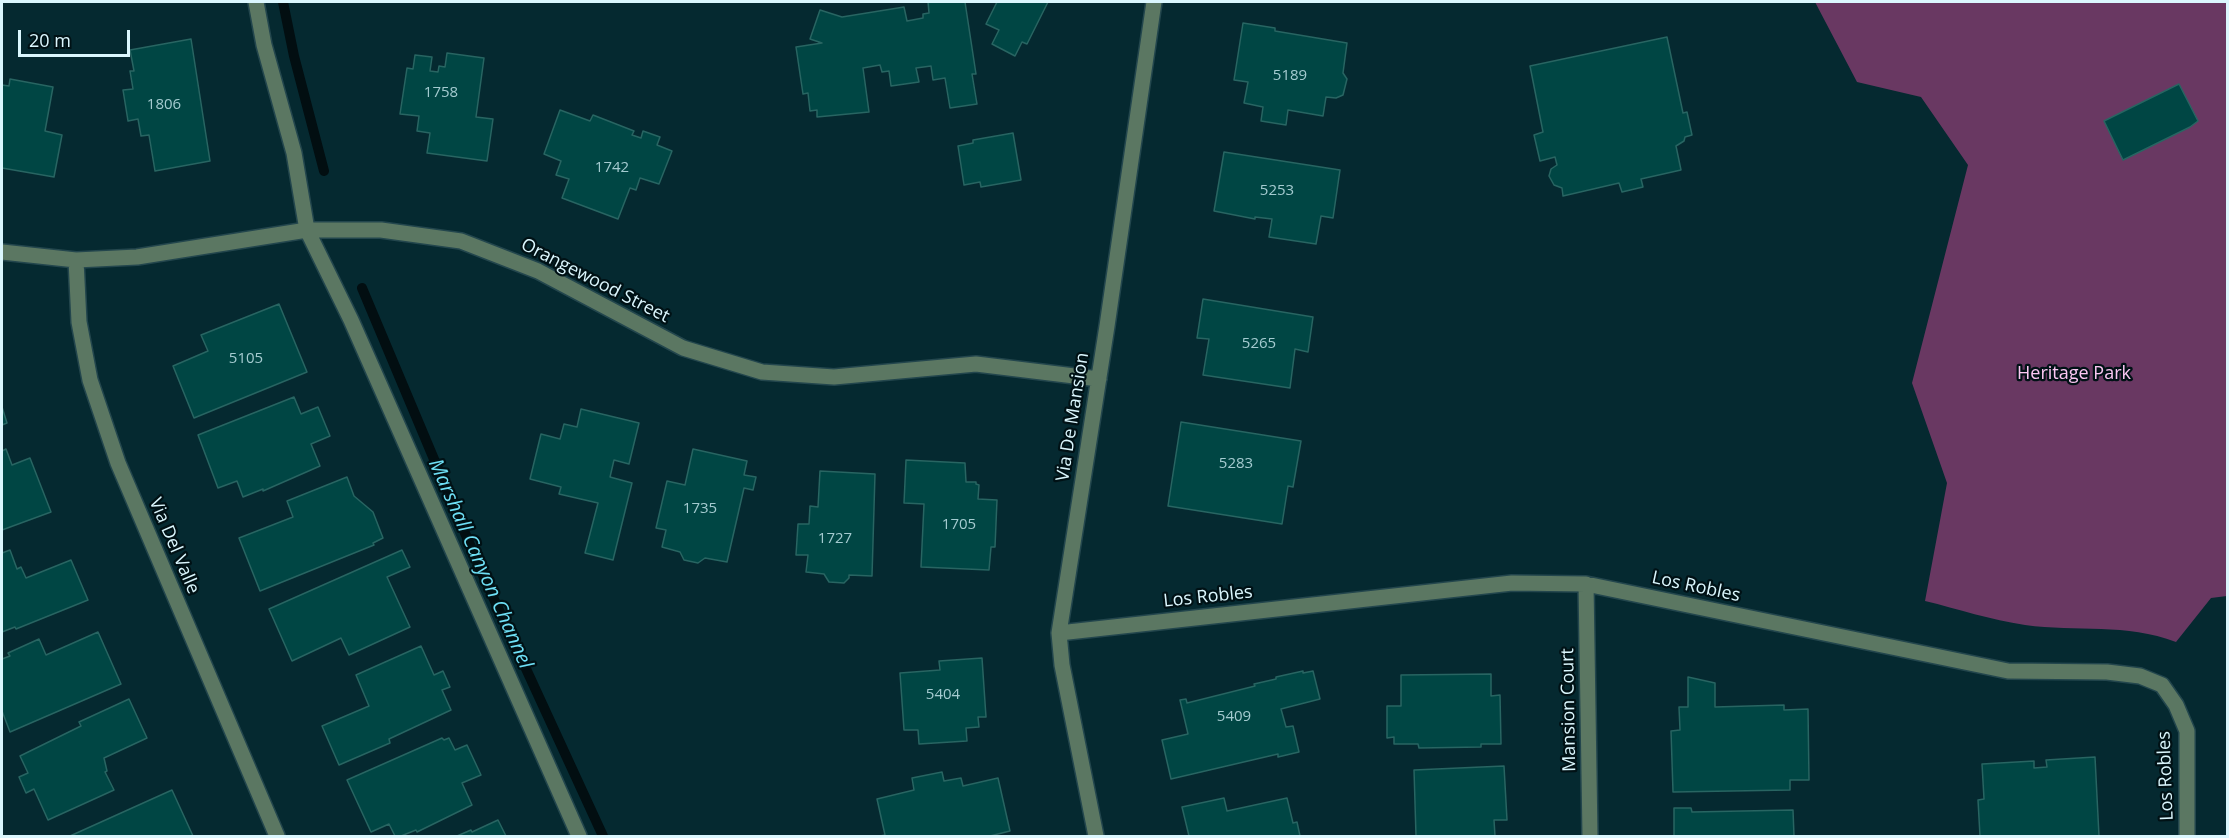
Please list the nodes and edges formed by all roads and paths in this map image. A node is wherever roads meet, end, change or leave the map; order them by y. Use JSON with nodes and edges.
{"nodes":[{"id":1,"x":256,"y":2,"type":"edge"},
{"id":2,"x":1154,"y":2,"type":"edge"},
{"id":3,"x":307,"y":230,"type":"junction"},
{"id":4,"x":2,"y":252,"type":"edge"},
{"id":5,"x":76,"y":260,"type":"junction"},
{"id":6,"x":1099,"y":379,"type":"junction"},
{"id":7,"x":1586,"y":584,"type":"junction"},
{"id":8,"x":1059,"y":633,"type":"junction"},
{"id":9,"x":277,"y":837,"type":"edge"},
{"id":10,"x":579,"y":837,"type":"edge"},
{"id":11,"x":1096,"y":837,"type":"edge"},
{"id":12,"x":1590,"y":837,"type":"edge"},
{"id":13,"x":2187,"y":837,"type":"edge"}],
"edges":[{"from":1,"to":3,"type":"street"},
{"from":2,"to":6,"type":"street","name":"Via De Mansion"},
{"from":3,"to":5,"type":"street","name":"Orangewood Street"},
{"from":3,"to":6,"type":"street","name":"Orangewood Street"},
{"from":3,"to":10,"type":"street"},
{"from":4,"to":5,"type":"street","name":"Orangewood Street"},
{"from":5,"to":9,"type":"street","name":"Via Del Valle"},
{"from":6,"to":8,"type":"street","name":"Via De Mansion"},
{"from":7,"to":8,"type":"street","name":"Los Robles"},
{"from":7,"to":12,"type":"street","name":"Mansion Court"},
{"from":7,"to":13,"type":"street","name":"Los Robles"},
{"from":8,"to":11,"type":"street","name":"Via De Mansion"}]}
